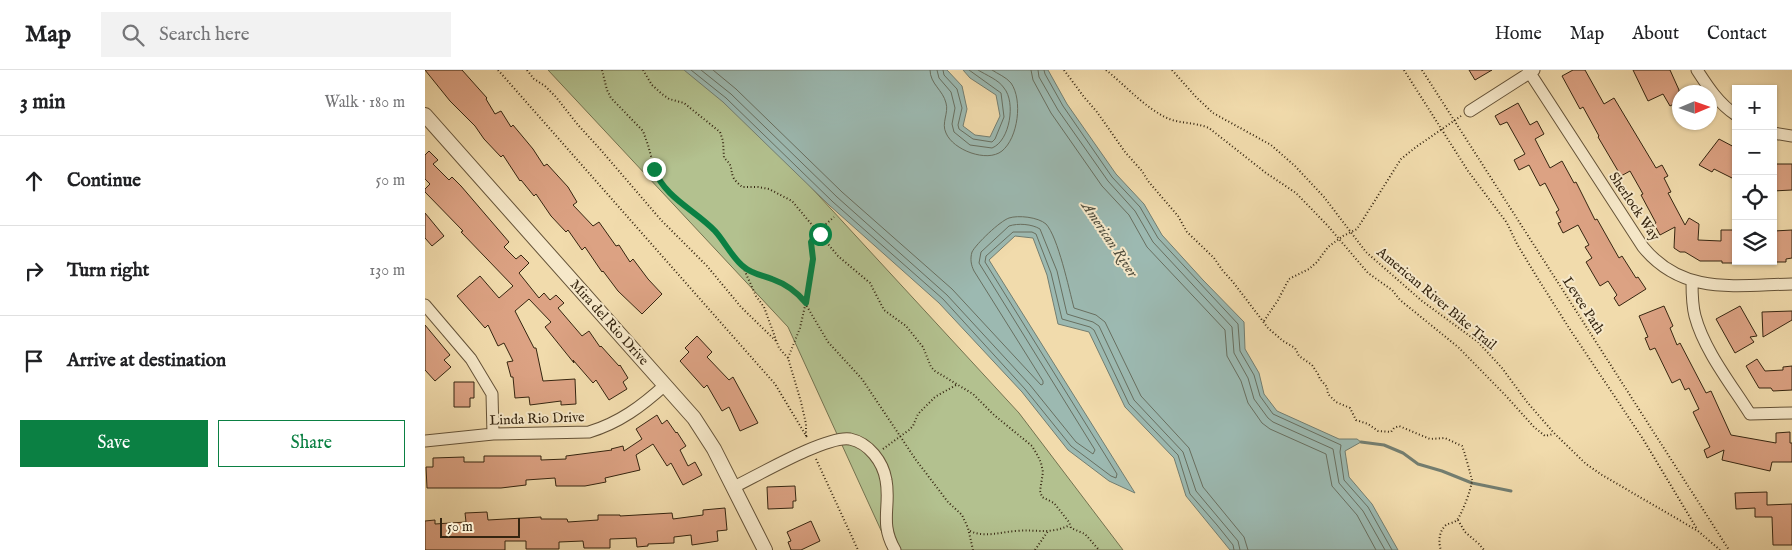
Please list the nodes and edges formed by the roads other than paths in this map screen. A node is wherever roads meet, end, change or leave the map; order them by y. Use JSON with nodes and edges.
{"nodes":[{"id":1,"x":1697,"y":70,"type":"edge"},
{"id":2,"x":1531,"y":71,"type":"edge"},
{"id":3,"x":1469,"y":111,"type":"road end"},
{"id":4,"x":1732,"y":112,"type":"edge"},
{"id":5,"x":425,"y":115,"type":"edge"},
{"id":6,"x":1777,"y":134,"type":"edge"},
{"id":7,"x":1792,"y":136,"type":"edge"},
{"id":8,"x":1692,"y":281,"type":"junction"},
{"id":9,"x":1792,"y":284,"type":"edge"},
{"id":10,"x":425,"y":305,"type":"edge"},
{"id":11,"x":665,"y":385,"type":"junction"},
{"id":12,"x":1792,"y":413,"type":"edge"},
{"id":13,"x":493,"y":434,"type":"junction"},
{"id":14,"x":425,"y":441,"type":"edge"},
{"id":15,"x":734,"y":487,"type":"junction"},
{"id":16,"x":762,"y":549,"type":"edge"},
{"id":17,"x":895,"y":550,"type":"edge"}],
"edges":[{"from":1,"to":4,"type":"street"},
{"from":2,"to":3,"type":"street"},
{"from":2,"to":8,"type":"street","name":"Sherlock Way"},
{"from":5,"to":11,"type":"street","name":"Mira del Rio Drive"},
{"from":6,"to":7,"type":"street"},
{"from":8,"to":9,"type":"street","name":"Sherlock Way"},
{"from":8,"to":12,"type":"street"},
{"from":10,"to":13,"type":"street"},
{"from":11,"to":13,"type":"street","name":"Linda Rio Drive"},
{"from":11,"to":15,"type":"street","name":"Mira del Rio Drive"},
{"from":13,"to":14,"type":"street","name":"Linda Rio Drive"},
{"from":15,"to":16,"type":"street","name":"Mira del Rio Drive"},
{"from":15,"to":17,"type":"street"}]}
